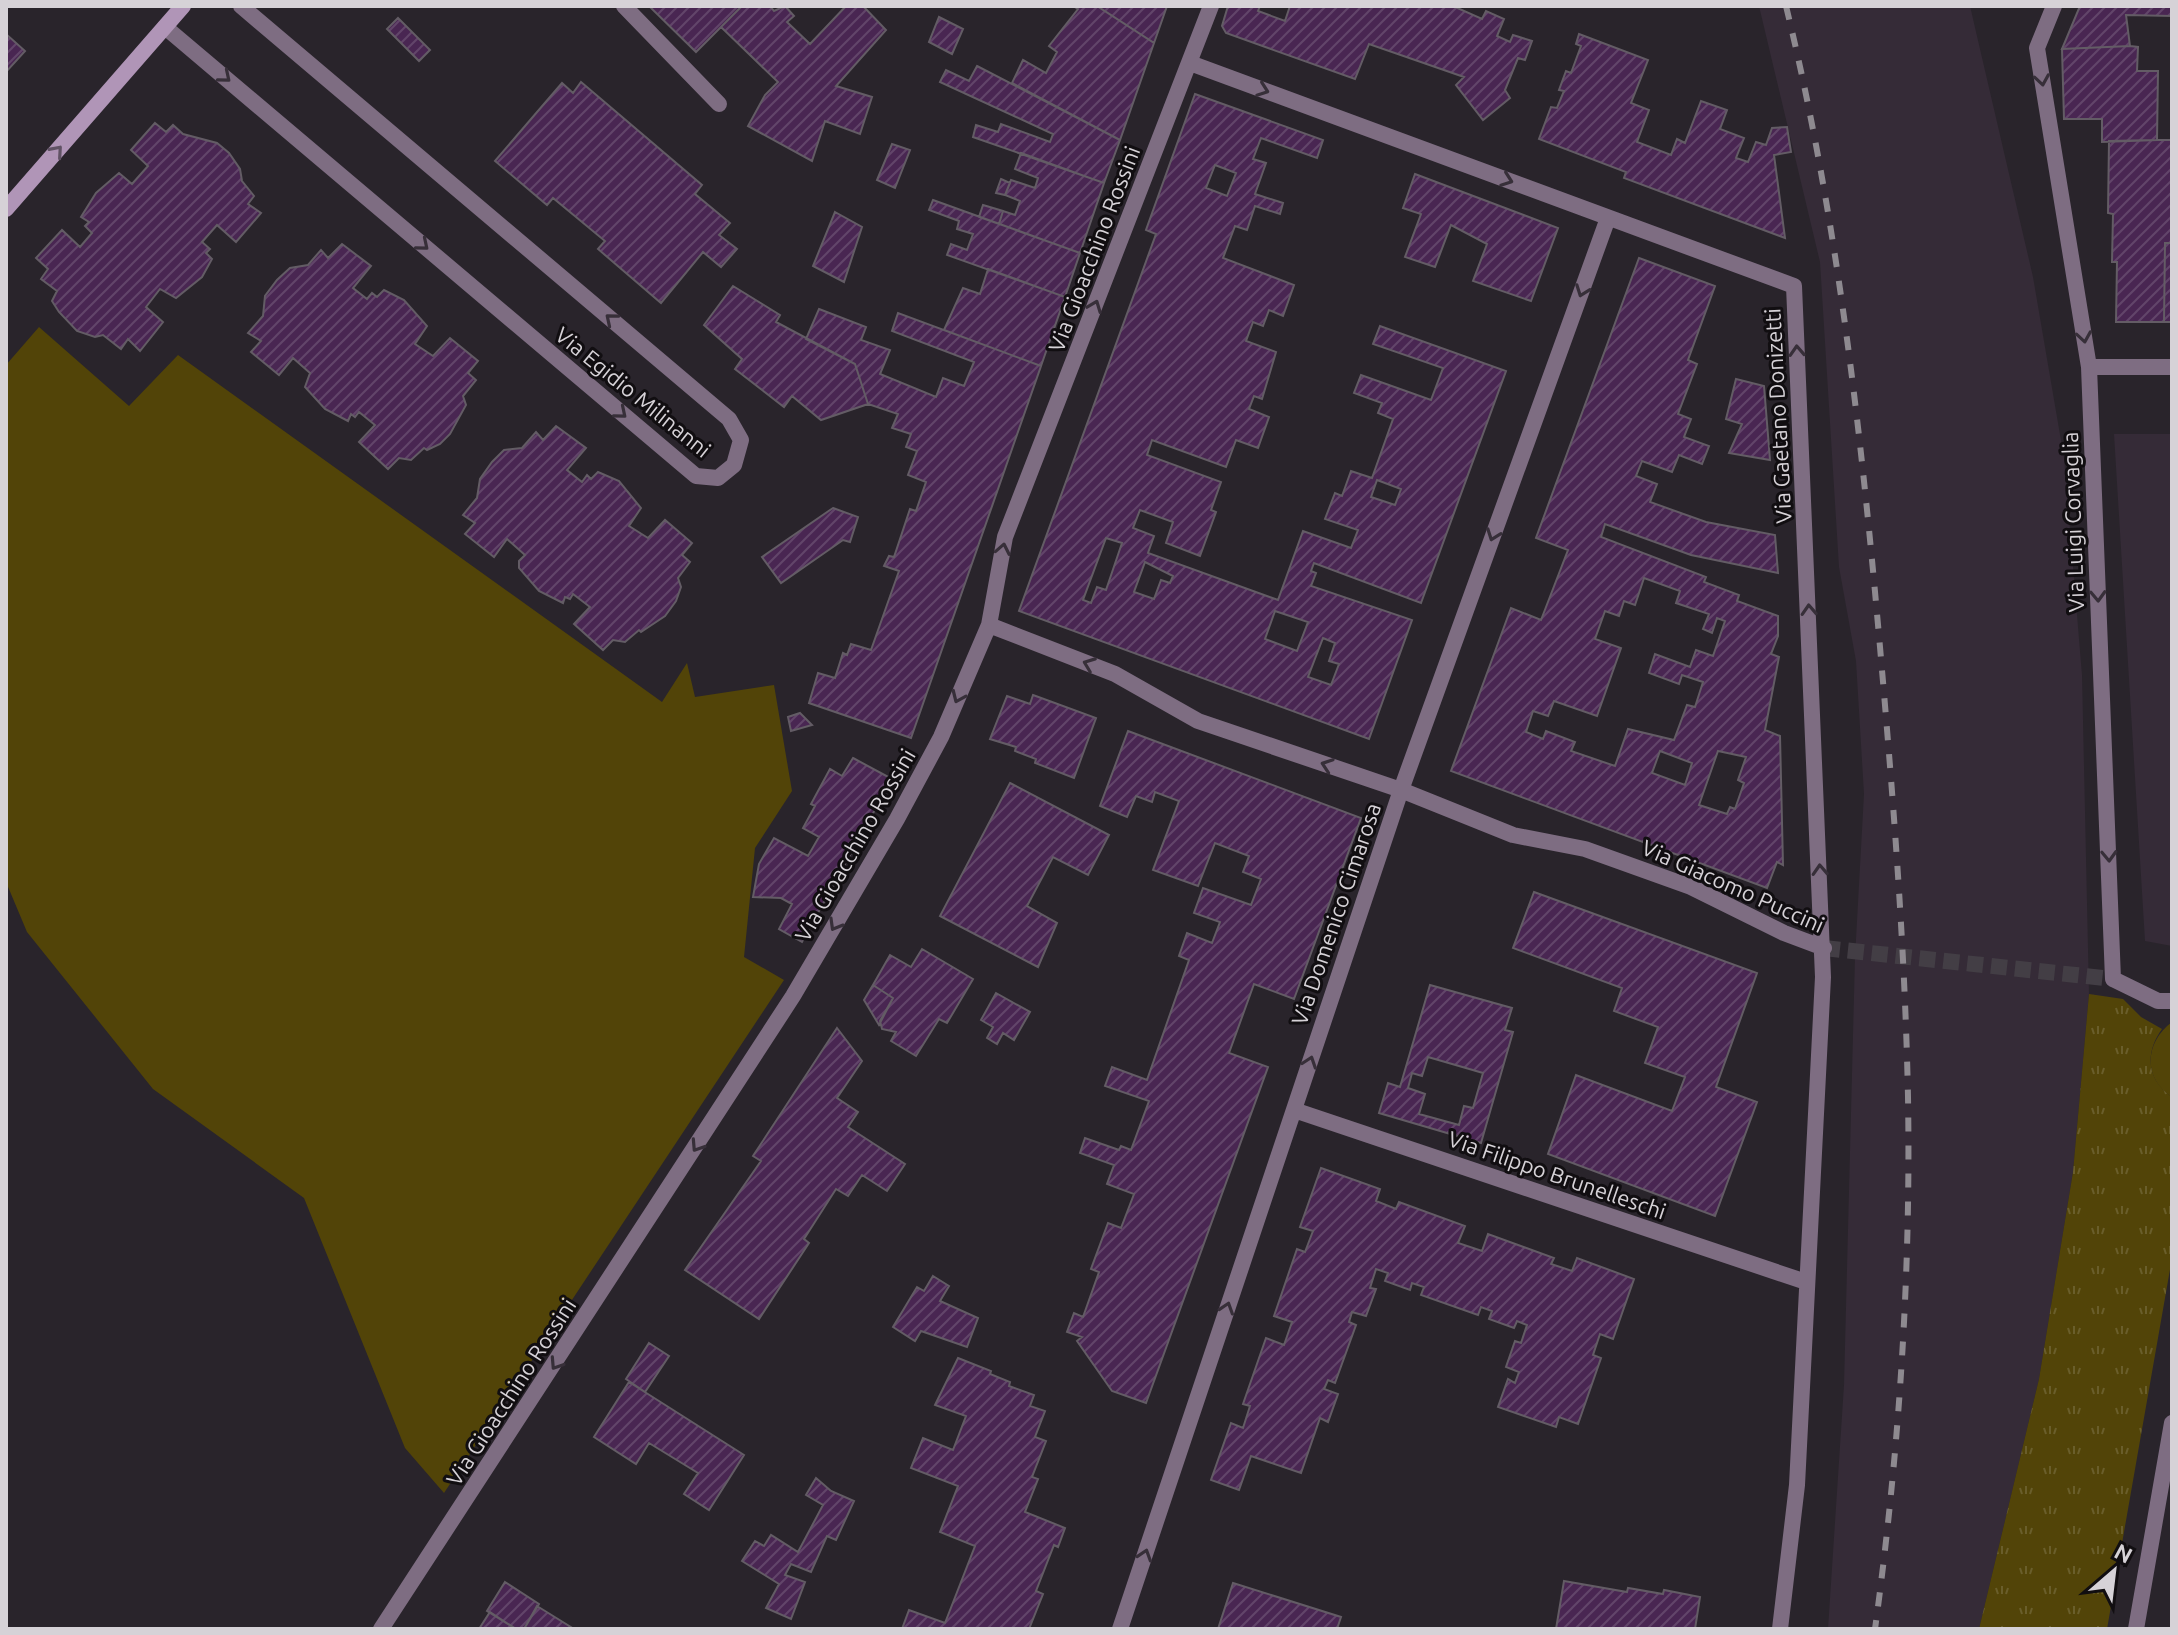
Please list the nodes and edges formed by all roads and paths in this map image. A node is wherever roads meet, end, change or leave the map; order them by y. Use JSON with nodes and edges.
{"nodes":[{"id":1,"x":183,"y":6,"type":"edge"},
{"id":2,"x":241,"y":6,"type":"edge"},
{"id":3,"x":624,"y":6,"type":"edge"},
{"id":4,"x":1211,"y":6,"type":"edge"},
{"id":5,"x":2054,"y":6,"type":"edge"},
{"id":6,"x":165,"y":27,"type":"junction"},
{"id":7,"x":1190,"y":63,"type":"junction"},
{"id":8,"x":719,"y":104,"type":"dead end"},
{"id":9,"x":6,"y":209,"type":"edge"},
{"id":10,"x":1608,"y":218,"type":"junction"},
{"id":11,"x":2089,"y":367,"type":"junction"},
{"id":12,"x":2172,"y":367,"type":"edge"},
{"id":13,"x":989,"y":625,"type":"junction"},
{"id":14,"x":1401,"y":790,"type":"junction"},
{"id":15,"x":1824,"y":948,"type":"junction"},
{"id":16,"x":2172,"y":1001,"type":"edge"},
{"id":17,"x":1294,"y":1110,"type":"junction"},
{"id":18,"x":1806,"y":1282,"type":"junction"},
{"id":19,"x":2172,"y":1423,"type":"edge"},
{"id":20,"x":381,"y":1629,"type":"edge"},
{"id":21,"x":1120,"y":1629,"type":"edge"},
{"id":22,"x":1780,"y":1629,"type":"edge"},
{"id":23,"x":2136,"y":1629,"type":"edge"}],
"edges":[{"from":1,"to":6,"type":"main road"},
{"from":6,"to":2,"type":"street","name":"Via Egidio Milinanni","one_way":true},
{"from":3,"to":8,"type":"street"},
{"from":4,"to":7,"type":"street","name":"Via Gioacchino Rossini"},
{"from":5,"to":11,"type":"street","name":"Via Luigi Corvaglia","one_way":true},
{"from":9,"to":6,"type":"main road","one_way":true},
{"from":7,"to":10,"type":"street","name":"Via Gaetano Donizetti","one_way":true},
{"from":13,"to":7,"type":"street","name":"Via Gioacchino Rossini","one_way":true},
{"from":10,"to":14,"type":"street","name":"Via Domenico Cimarosa","one_way":true},
{"from":15,"to":10,"type":"street","name":"Via Gaetano Donizetti","one_way":true},
{"from":11,"to":12,"type":"street"},
{"from":11,"to":16,"type":"street","name":"Via Luigi Corvaglia","one_way":true},
{"from":14,"to":13,"type":"street","name":"Via Giacomo Puccini","one_way":true},
{"from":13,"to":20,"type":"street","name":"Via Gioacchino Rossini","one_way":true},
{"from":14,"to":15,"type":"street","name":"Via Giacomo Puccini"},
{"from":17,"to":14,"type":"street","name":"Via Domenico Cimarosa","one_way":true},
{"from":15,"to":18,"type":"street","name":"Via Giacomo Puccini"},
{"from":17,"to":18,"type":"street","name":"Via Filippo Brunelleschi"},
{"from":21,"to":17,"type":"street","name":"Via Domenico Cimarosa","one_way":true},
{"from":18,"to":22,"type":"street","name":"Via Giacomo Puccini"},
{"from":19,"to":23,"type":"street"}]}
